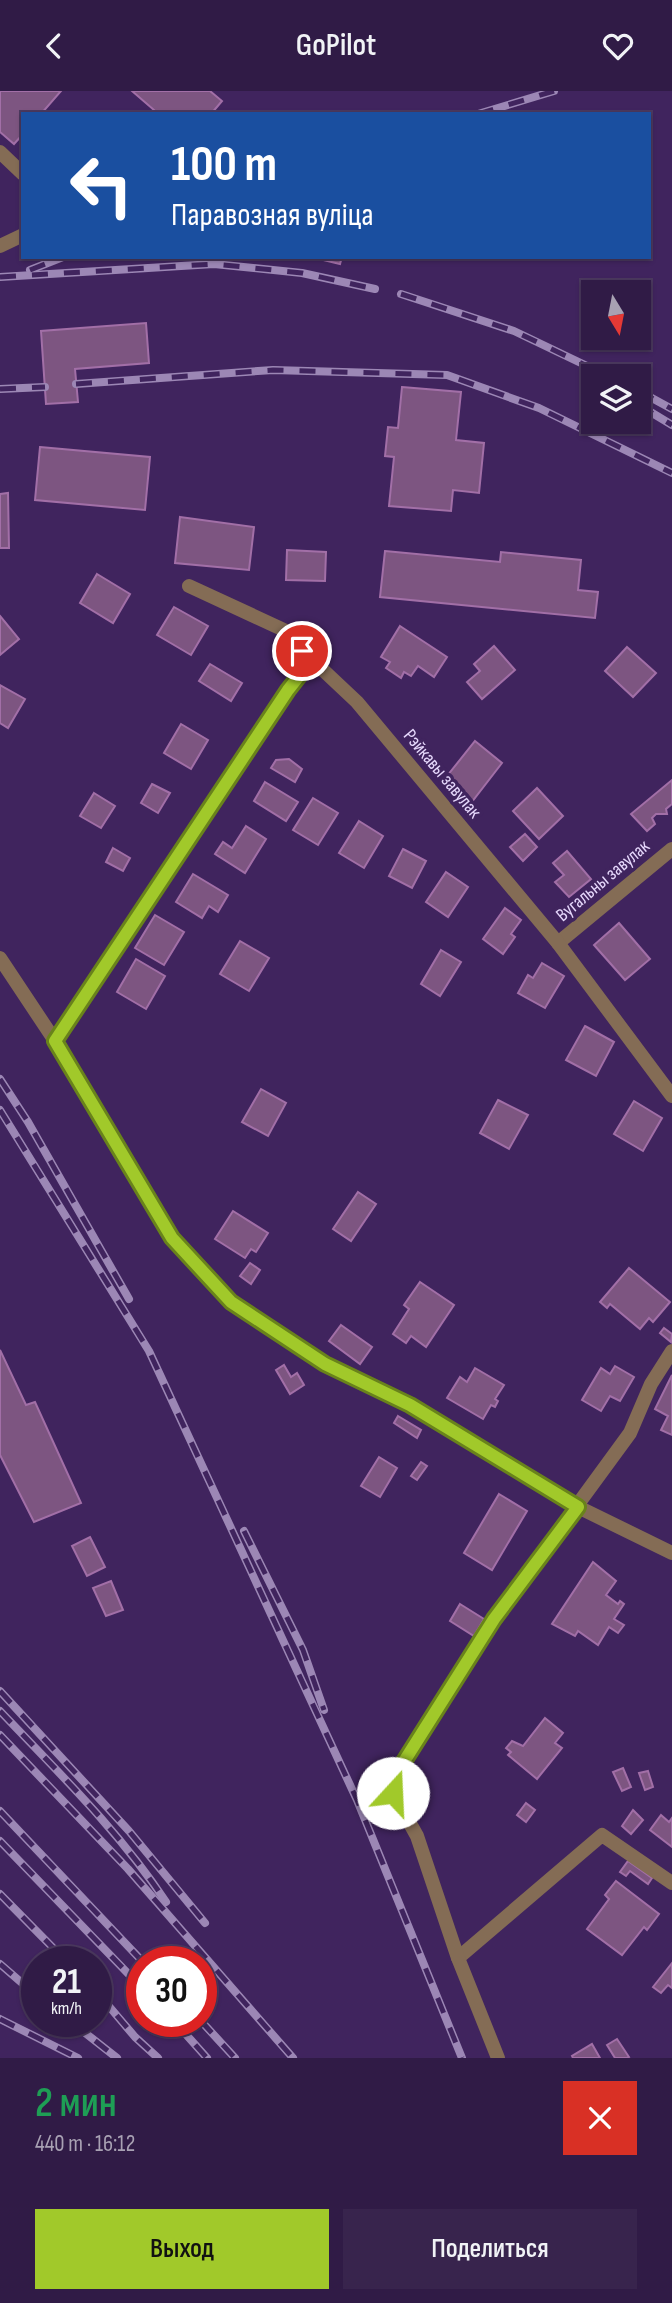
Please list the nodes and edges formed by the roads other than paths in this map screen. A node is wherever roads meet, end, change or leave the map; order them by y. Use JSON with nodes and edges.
{"nodes":[{"id":1,"x":0,"y":152,"type":"edge"},
{"id":2,"x":21,"y":172,"type":"edge"},
{"id":3,"x":21,"y":236,"type":"edge"},
{"id":4,"x":0,"y":247,"type":"edge"},
{"id":5,"x":189,"y":586,"type":"dead end"},
{"id":6,"x":307,"y":666,"type":"junction"},
{"id":7,"x":672,"y":849,"type":"edge"},
{"id":8,"x":558,"y":943,"type":"junction"},
{"id":9,"x":0,"y":958,"type":"edge"},
{"id":10,"x":55,"y":1041,"type":"junction"},
{"id":11,"x":672,"y":1096,"type":"edge"},
{"id":12,"x":672,"y":1351,"type":"edge"},
{"id":13,"x":578,"y":1507,"type":"junction"},
{"id":14,"x":672,"y":1553,"type":"edge"},
{"id":15,"x":672,"y":1883,"type":"edge"},
{"id":16,"x":458,"y":1958,"type":"junction"},
{"id":17,"x":498,"y":2058,"type":"edge"}],
"edges":[{"from":1,"to":2,"type":"street"},
{"from":3,"to":4,"type":"street"},
{"from":5,"to":6,"type":"street"},
{"from":6,"to":8,"type":"street","name":"Рэйкавы завулак"},
{"from":6,"to":10,"type":"street"},
{"from":7,"to":8,"type":"street","name":"Вугальны завулак"},
{"from":8,"to":11,"type":"street","name":"Рэйкавы завулак"},
{"from":9,"to":10,"type":"street"},
{"from":10,"to":13,"type":"street"},
{"from":12,"to":13,"type":"street"},
{"from":13,"to":14,"type":"street"},
{"from":13,"to":16,"type":"street"},
{"from":15,"to":16,"type":"street"},
{"from":16,"to":17,"type":"street"}]}
